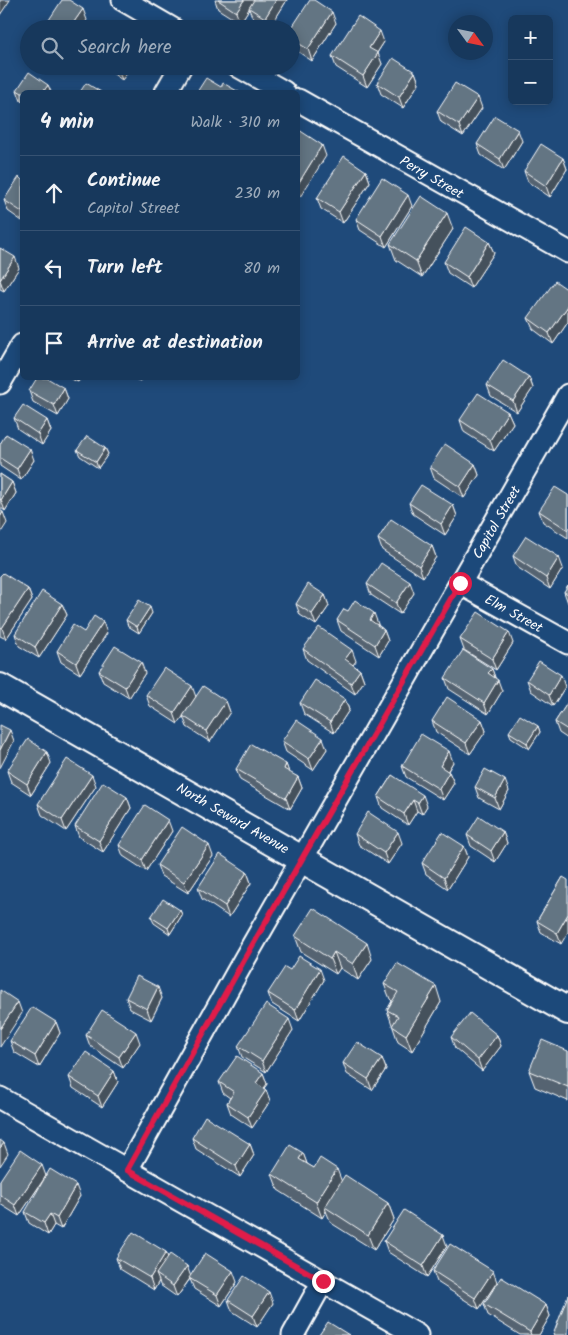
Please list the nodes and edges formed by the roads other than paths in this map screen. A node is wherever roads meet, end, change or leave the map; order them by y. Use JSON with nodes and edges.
{"nodes":[{"id":1,"x":123,"y":0,"type":"edge"},
{"id":2,"x":157,"y":20,"type":"edge"},
{"id":3,"x":176,"y":75,"type":"edge"},
{"id":4,"x":254,"y":75,"type":"edge"},
{"id":5,"x":167,"y":90,"type":"edge"},
{"id":6,"x":280,"y":90,"type":"edge"},
{"id":7,"x":300,"y":101,"type":"edge"},
{"id":8,"x":568,"y":252,"type":"edge"},
{"id":9,"x":20,"y":348,"type":"edge"},
{"id":10,"x":0,"y":383,"type":"edge"},
{"id":11,"x":568,"y":395,"type":"edge"},
{"id":12,"x":460,"y":583,"type":"junction"},
{"id":13,"x":568,"y":643,"type":"edge"},
{"id":14,"x":0,"y":687,"type":"edge"},
{"id":15,"x":302,"y":858,"type":"junction"},
{"id":16,"x":568,"y":1011,"type":"edge"},
{"id":17,"x":0,"y":1098,"type":"edge"},
{"id":18,"x":127,"y":1170,"type":"junction"},
{"id":19,"x":323,"y":1281,"type":"junction"},
{"id":20,"x":293,"y":1335,"type":"edge"},
{"id":21,"x":417,"y":1335,"type":"edge"}],
"edges":[{"from":1,"to":2,"type":"street"},
{"from":3,"to":5,"type":"street"},
{"from":4,"to":6,"type":"street"},
{"from":7,"to":8,"type":"street","name":"Perry Street"},
{"from":9,"to":10,"type":"street"},
{"from":11,"to":12,"type":"street","name":"Capitol Street"},
{"from":12,"to":13,"type":"street","name":"Elm Street"},
{"from":12,"to":15,"type":"street","name":"Capitol Street"},
{"from":14,"to":15,"type":"street","name":"North Seward Avenue"},
{"from":15,"to":16,"type":"street","name":"North Seward Avenue"},
{"from":15,"to":18,"type":"street","name":"Capitol Street"},
{"from":17,"to":18,"type":"street"},
{"from":18,"to":19,"type":"street"},
{"from":19,"to":20,"type":"street"},
{"from":19,"to":21,"type":"street"}]}
